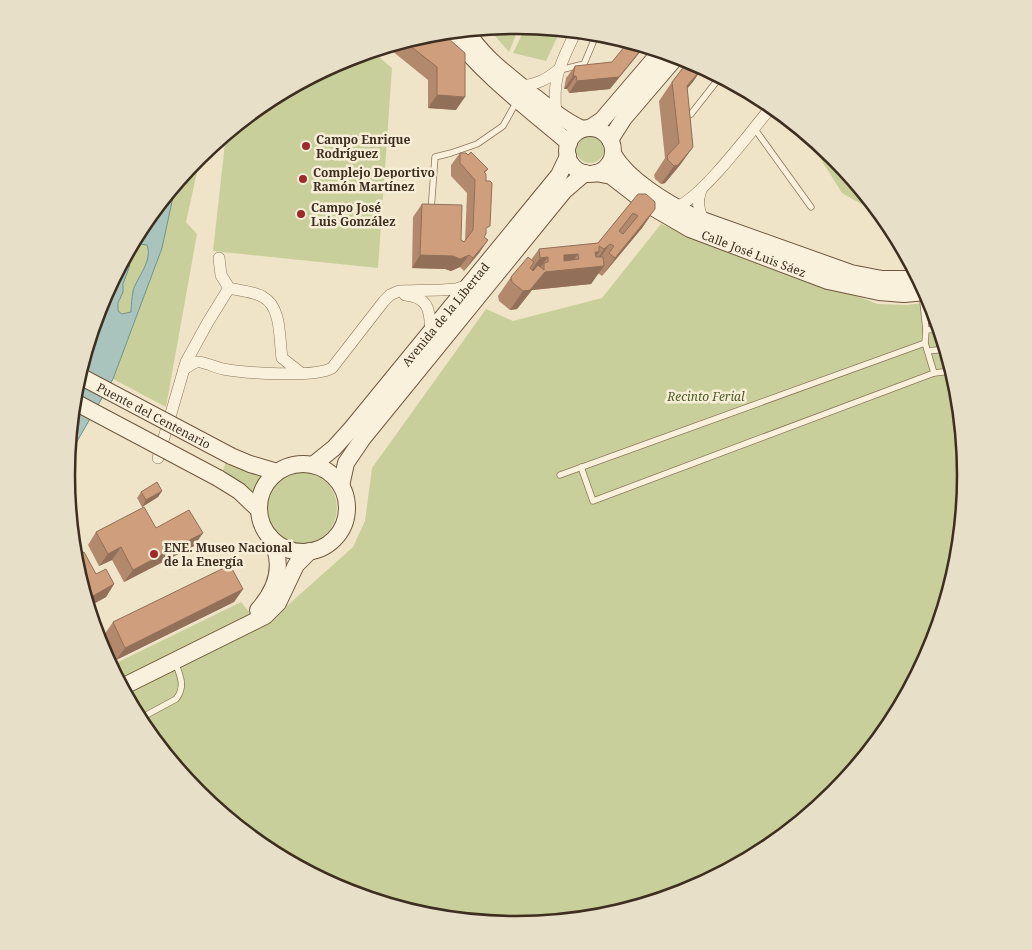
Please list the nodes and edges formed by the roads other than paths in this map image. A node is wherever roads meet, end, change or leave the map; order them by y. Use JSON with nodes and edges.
{"nodes":[{"id":1,"x":471,"y":37,"type":"edge"},
{"id":2,"x":455,"y":38,"type":"edge"},
{"id":3,"x":573,"y":38,"type":"edge"},
{"id":4,"x":594,"y":41,"type":"edge"},
{"id":5,"x":666,"y":60,"type":"edge"},
{"id":6,"x":667,"y":60,"type":"edge"},
{"id":7,"x":558,"y":70,"type":"junction"},
{"id":8,"x":716,"y":82,"type":"edge"},
{"id":9,"x":520,"y":93,"type":"junction"},
{"id":10,"x":767,"y":112,"type":"edge"},
{"id":11,"x":556,"y":114,"type":"junction"},
{"id":12,"x":690,"y":114,"type":"edge"},
{"id":13,"x":754,"y":128,"type":"junction"},
{"id":14,"x":586,"y":129,"type":"junction"},
{"id":15,"x":612,"y":147,"type":"junction"},
{"id":16,"x":569,"y":150,"type":"junction"},
{"id":17,"x":590,"y":173,"type":"junction"},
{"id":18,"x":702,"y":188,"type":"junction"},
{"id":19,"x":676,"y":207,"type":"junction"},
{"id":20,"x":811,"y":207,"type":"dead end"},
{"id":21,"x":431,"y":212,"type":"edge"},
{"id":22,"x":703,"y":219,"type":"junction"},
{"id":23,"x":220,"y":258,"type":"dead end"},
{"id":24,"x":471,"y":284,"type":"junction"},
{"id":25,"x":915,"y":286,"type":"edge"},
{"id":26,"x":229,"y":288,"type":"junction"},
{"id":27,"x":916,"y":289,"type":"edge"},
{"id":28,"x":386,"y":299,"type":"junction"},
{"id":29,"x":924,"y":305,"type":"edge"},
{"id":30,"x":933,"y":329,"type":"edge"},
{"id":31,"x":926,"y":330,"type":"junction"},
{"id":32,"x":431,"y":332,"type":"junction"},
{"id":33,"x":201,"y":335,"type":"junction"},
{"id":34,"x":925,"y":343,"type":"junction"},
{"id":35,"x":939,"y":350,"type":"edge"},
{"id":36,"x":928,"y":351,"type":"junction"},
{"id":37,"x":284,"y":360,"type":"junction"},
{"id":38,"x":207,"y":364,"type":"junction"},
{"id":39,"x":184,"y":369,"type":"junction"},
{"id":40,"x":945,"y":372,"type":"edge"},
{"id":41,"x":274,"y":373,"type":"junction"},
{"id":42,"x":934,"y":373,"type":"junction"},
{"id":43,"x":301,"y":374,"type":"junction"},
{"id":44,"x":86,"y":379,"type":"edge"},
{"id":45,"x":81,"y":405,"type":"edge"},
{"id":46,"x":158,"y":458,"type":"dead end"},
{"id":47,"x":313,"y":465,"type":"junction"},
{"id":48,"x":581,"y":467,"type":"junction"},
{"id":49,"x":277,"y":472,"type":"junction"},
{"id":50,"x":560,"y":475,"type":"dead end"},
{"id":51,"x":341,"y":486,"type":"junction"},
{"id":52,"x":258,"y":509,"type":"junction"},
{"id":53,"x":270,"y":538,"type":"junction"},
{"id":54,"x":310,"y":551,"type":"junction"},
{"id":55,"x":173,"y":658,"type":"junction"},
{"id":56,"x":124,"y":678,"type":"edge"},
{"id":57,"x":127,"y":684,"type":"edge"},
{"id":58,"x":146,"y":715,"type":"edge"}],
"edges":[{"from":1,"to":9,"type":"main road"},
{"from":2,"to":9,"type":"main road"},
{"from":3,"to":7,"type":"street"},
{"from":4,"to":7,"type":"lane"},
{"from":5,"to":14,"type":"main road"},
{"from":6,"to":15,"type":"main road"},
{"from":7,"to":9,"type":"street"},
{"from":7,"to":11,"type":"street"},
{"from":8,"to":12,"type":"lane"},
{"from":9,"to":11,"type":"main road"},
{"from":9,"to":16,"type":"main road"},
{"from":9,"to":21,"type":"lane"},
{"from":10,"to":13,"type":"street"},
{"from":11,"to":14,"type":"main road"},
{"from":13,"to":18,"type":"street"},
{"from":13,"to":20,"type":"lane"},
{"from":14,"to":15,"type":"main road"},
{"from":14,"to":16,"type":"main road"},
{"from":15,"to":17,"type":"main road"},
{"from":15,"to":19,"type":"main road","name":"Calle José Luis Sáez"},
{"from":16,"to":17,"type":"main road"},
{"from":16,"to":24,"type":"main road","name":"Avenida de la Libertad"},
{"from":17,"to":27,"type":"main road","name":"Calle José Luis Sáez"},
{"from":17,"to":51,"type":"main road","name":"Avenida de la Libertad"},
{"from":18,"to":19,"type":"street"},
{"from":18,"to":22,"type":"street"},
{"from":19,"to":22,"type":"main road","name":"Calle José Luis Sáez"},
{"from":22,"to":25,"type":"main road","name":"Calle José Luis Sáez"},
{"from":23,"to":26,"type":"street"},
{"from":24,"to":28,"type":"street"},
{"from":24,"to":32,"type":"main road","name":"Avenida de la Libertad"},
{"from":26,"to":33,"type":"street"},
{"from":26,"to":37,"type":"street"},
{"from":28,"to":32,"type":"street"},
{"from":28,"to":43,"type":"street"},
{"from":29,"to":31,"type":"lane"},
{"from":30,"to":31,"type":"lane"},
{"from":31,"to":34,"type":"lane"},
{"from":32,"to":47,"type":"main road","name":"Avenida de la Libertad"},
{"from":33,"to":38,"type":"street"},
{"from":33,"to":39,"type":"street"},
{"from":34,"to":36,"type":"lane"},
{"from":34,"to":48,"type":"lane"},
{"from":35,"to":36,"type":"lane"},
{"from":36,"to":42,"type":"lane"},
{"from":37,"to":41,"type":"street"},
{"from":37,"to":43,"type":"street"},
{"from":38,"to":39,"type":"street"},
{"from":38,"to":41,"type":"street"},
{"from":39,"to":46,"type":"street"},
{"from":40,"to":42,"type":"lane"},
{"from":41,"to":43,"type":"street"},
{"from":42,"to":48,"type":"lane"},
{"from":44,"to":49,"type":"main road","name":"Puente del Centenario","bridge":true},
{"from":45,"to":52,"type":"main road","name":"Puente del Centenario","bridge":true},
{"from":47,"to":49,"type":"main road"},
{"from":47,"to":51,"type":"main road"},
{"from":48,"to":50,"type":"lane"},
{"from":49,"to":52,"type":"main road"},
{"from":51,"to":54,"type":"main road"},
{"from":52,"to":53,"type":"main road"},
{"from":53,"to":54,"type":"main road"},
{"from":53,"to":55,"type":"main road"},
{"from":54,"to":55,"type":"main road"},
{"from":55,"to":56,"type":"main road"},
{"from":55,"to":57,"type":"main road"},
{"from":55,"to":58,"type":"lane"}]}
